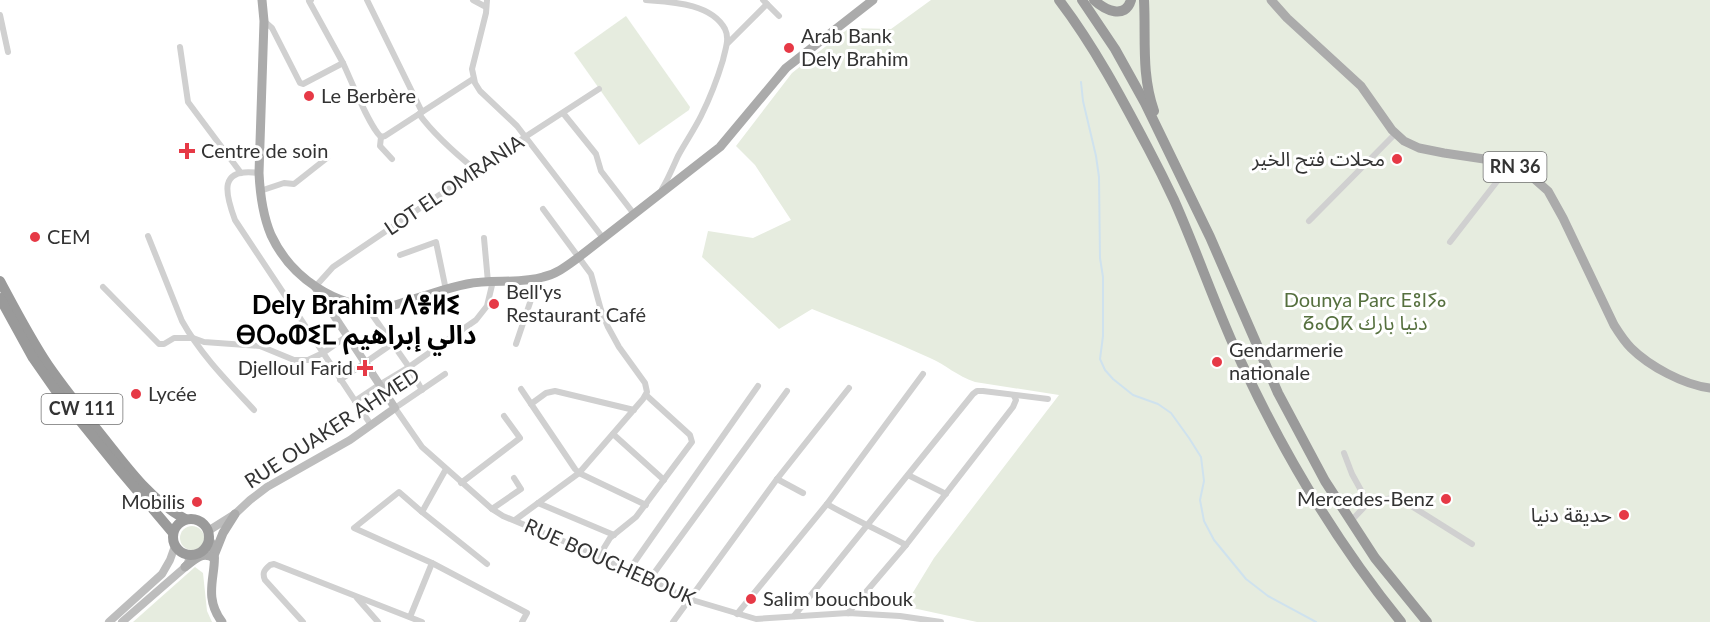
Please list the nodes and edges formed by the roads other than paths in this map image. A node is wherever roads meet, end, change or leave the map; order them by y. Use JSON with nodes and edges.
{"nodes":[{"id":1,"x":262,"y":0,"type":"edge"},
{"id":2,"x":311,"y":0,"type":"edge"},
{"id":3,"x":367,"y":0,"type":"edge"},
{"id":4,"x":473,"y":0,"type":"edge"},
{"id":5,"x":646,"y":0,"type":"edge"},
{"id":6,"x":1059,"y":0,"type":"edge"},
{"id":7,"x":1082,"y":0,"type":"edge"},
{"id":8,"x":1094,"y":0,"type":"edge"},
{"id":9,"x":1131,"y":0,"type":"edge"},
{"id":10,"x":1144,"y":0,"type":"edge"},
{"id":11,"x":1271,"y":0,"type":"edge"},
{"id":12,"x":870,"y":1,"type":"edge"},
{"id":13,"x":765,"y":2,"type":"edge"},
{"id":14,"x":487,"y":4,"type":"edge"},
{"id":15,"x":0,"y":15,"type":"edge"},
{"id":16,"x":779,"y":16,"type":"dead end"},
{"id":17,"x":264,"y":21,"type":"junction"},
{"id":18,"x":727,"y":44,"type":"junction"},
{"id":19,"x":180,"y":48,"type":"dead end"},
{"id":20,"x":8,"y":52,"type":"dead end"},
{"id":21,"x":343,"y":63,"type":"junction"},
{"id":22,"x":473,"y":79,"type":"junction"},
{"id":23,"x":599,"y":89,"type":"dead end"},
{"id":24,"x":421,"y":113,"type":"junction"},
{"id":25,"x":563,"y":113,"type":"junction"},
{"id":26,"x":1396,"y":133,"type":"junction"},
{"id":27,"x":381,"y":137,"type":"junction"},
{"id":28,"x":525,"y":137,"type":"junction"},
{"id":29,"x":1171,"y":156,"type":"junction"},
{"id":30,"x":327,"y":158,"type":"dead end"},
{"id":31,"x":392,"y":159,"type":"dead end"},
{"id":32,"x":1504,"y":162,"type":"junction"},
{"id":33,"x":477,"y":171,"type":"junction"},
{"id":34,"x":241,"y":173,"type":"junction"},
{"id":35,"x":259,"y":173,"type":"junction"},
{"id":36,"x":260,"y":191,"type":"junction"},
{"id":37,"x":660,"y":192,"type":"junction"},
{"id":38,"x":543,"y":209,"type":"dead end"},
{"id":39,"x":634,"y":214,"type":"junction"},
{"id":40,"x":1309,"y":220,"type":"dead end"},
{"id":41,"x":148,"y":236,"type":"dead end"},
{"id":42,"x":484,"y":238,"type":"dead end"},
{"id":43,"x":603,"y":238,"type":"junction"},
{"id":44,"x":1450,"y":242,"type":"dead end"},
{"id":45,"x":400,"y":255,"type":"dead end"},
{"id":46,"x":579,"y":257,"type":"junction"},
{"id":47,"x":538,"y":279,"type":"junction"},
{"id":48,"x":0,"y":281,"type":"edge"},
{"id":49,"x":491,"y":281,"type":"junction"},
{"id":50,"x":103,"y":287,"type":"dead end"},
{"id":51,"x":315,"y":287,"type":"junction"},
{"id":52,"x":446,"y":290,"type":"junction"},
{"id":53,"x":0,"y":298,"type":"edge"},
{"id":54,"x":366,"y":306,"type":"junction"},
{"id":55,"x":347,"y":336,"type":"junction"},
{"id":56,"x":193,"y":338,"type":"junction"},
{"id":57,"x":392,"y":344,"type":"junction"},
{"id":58,"x":516,"y":344,"type":"dead end"},
{"id":59,"x":323,"y":353,"type":"junction"},
{"id":60,"x":365,"y":363,"type":"junction"},
{"id":61,"x":409,"y":367,"type":"junction"},
{"id":62,"x":445,"y":374,"type":"dead end"},
{"id":63,"x":923,"y":374,"type":"dead end"},
{"id":64,"x":340,"y":380,"type":"junction"},
{"id":65,"x":379,"y":385,"type":"junction"},
{"id":66,"x":758,"y":386,"type":"dead end"},
{"id":67,"x":849,"y":388,"type":"dead end"},
{"id":68,"x":1710,"y":388,"type":"edge"},
{"id":69,"x":521,"y":389,"type":"dead end"},
{"id":70,"x":422,"y":390,"type":"junction"},
{"id":71,"x":787,"y":391,"type":"dead end"},
{"id":72,"x":646,"y":395,"type":"junction"},
{"id":73,"x":1014,"y":396,"type":"junction"},
{"id":74,"x":1048,"y":399,"type":"dead end"},
{"id":75,"x":355,"y":401,"type":"junction"},
{"id":76,"x":531,"y":404,"type":"junction"},
{"id":77,"x":395,"y":408,"type":"junction"},
{"id":78,"x":254,"y":410,"type":"dead end"},
{"id":79,"x":634,"y":410,"type":"junction"},
{"id":80,"x":504,"y":416,"type":"dead end"},
{"id":81,"x":372,"y":425,"type":"junction"},
{"id":82,"x":614,"y":434,"type":"junction"},
{"id":83,"x":1344,"y":453,"type":"dead end"},
{"id":84,"x":446,"y":468,"type":"junction"},
{"id":85,"x":579,"y":473,"type":"junction"},
{"id":86,"x":908,"y":475,"type":"junction"},
{"id":87,"x":514,"y":478,"type":"dead end"},
{"id":88,"x":777,"y":479,"type":"junction"},
{"id":89,"x":664,"y":480,"type":"junction"},
{"id":90,"x":461,"y":483,"type":"junction"},
{"id":91,"x":803,"y":493,"type":"dead end"},
{"id":92,"x":946,"y":494,"type":"junction"},
{"id":93,"x":538,"y":503,"type":"junction"},
{"id":94,"x":1368,"y":503,"type":"junction"},
{"id":95,"x":827,"y":504,"type":"junction"},
{"id":96,"x":646,"y":505,"type":"junction"},
{"id":97,"x":492,"y":508,"type":"junction"},
{"id":98,"x":422,"y":512,"type":"junction"},
{"id":99,"x":235,"y":514,"type":"junction"},
{"id":100,"x":185,"y":519,"type":"junction"},
{"id":101,"x":515,"y":520,"type":"junction"},
{"id":102,"x":1351,"y":521,"type":"junction"},
{"id":103,"x":868,"y":525,"type":"junction"},
{"id":104,"x":173,"y":532,"type":"junction"},
{"id":105,"x":209,"y":535,"type":"junction"},
{"id":106,"x":614,"y":535,"type":"junction"},
{"id":107,"x":1472,"y":544,"type":"dead end"},
{"id":108,"x":906,"y":545,"type":"junction"},
{"id":109,"x":176,"y":546,"type":"junction"},
{"id":110,"x":190,"y":555,"type":"junction"},
{"id":111,"x":215,"y":556,"type":"junction"},
{"id":112,"x":599,"y":556,"type":"junction"},
{"id":113,"x":432,"y":563,"type":"junction"},
{"id":114,"x":487,"y":564,"type":"dead end"},
{"id":115,"x":185,"y":567,"type":"junction"},
{"id":116,"x":629,"y":570,"type":"junction"},
{"id":117,"x":649,"y":580,"type":"junction"},
{"id":118,"x":355,"y":596,"type":"junction"},
{"id":119,"x":689,"y":599,"type":"junction"},
{"id":120,"x":848,"y":613,"type":"junction"},
{"id":121,"x":737,"y":614,"type":"junction"},
{"id":122,"x":794,"y":616,"type":"junction"},
{"id":123,"x":410,"y":617,"type":"junction"},
{"id":124,"x":109,"y":622,"type":"edge"},
{"id":125,"x":122,"y":622,"type":"edge"},
{"id":126,"x":222,"y":622,"type":"edge"},
{"id":127,"x":303,"y":622,"type":"edge"},
{"id":128,"x":378,"y":622,"type":"edge"},
{"id":129,"x":422,"y":622,"type":"edge"},
{"id":130,"x":522,"y":622,"type":"edge"},
{"id":131,"x":673,"y":622,"type":"edge"},
{"id":132,"x":941,"y":622,"type":"edge"},
{"id":133,"x":1401,"y":622,"type":"edge"},
{"id":134,"x":1426,"y":622,"type":"edge"}],
"edges":[{"from":1,"to":17,"type":"main road"},
{"from":2,"to":21,"type":"street"},
{"from":3,"to":24,"type":"street"},
{"from":4,"to":14,"type":"street"},
{"from":5,"to":18,"type":"street"},
{"from":6,"to":133,"type":"highway"},
{"from":7,"to":29,"type":"highway"},
{"from":8,"to":9,"type":"highway"},
{"from":10,"to":29,"type":"highway"},
{"from":11,"to":26,"type":"main road","number":"RN 36"},
{"from":12,"to":37,"type":"main road"},
{"from":13,"to":16,"type":"street"},
{"from":13,"to":18,"type":"street"},
{"from":14,"to":22,"type":"street"},
{"from":15,"to":20,"type":"street"},
{"from":17,"to":21,"type":"street"},
{"from":17,"to":35,"type":"main road"},
{"from":18,"to":37,"type":"street"},
{"from":19,"to":34,"type":"street"},
{"from":21,"to":27,"type":"street"},
{"from":22,"to":24,"type":"street"},
{"from":22,"to":28,"type":"street"},
{"from":23,"to":25,"type":"street","name":"LOT EL OMRANIA"},
{"from":24,"to":27,"type":"street"},
{"from":24,"to":33,"type":"street"},
{"from":25,"to":28,"type":"street","name":"LOT EL OMRANIA"},
{"from":25,"to":39,"type":"street"},
{"from":26,"to":32,"type":"main road","number":"RN 36"},
{"from":26,"to":40,"type":"street"},
{"from":27,"to":31,"type":"street"},
{"from":28,"to":33,"type":"street","name":"LOT EL OMRANIA"},
{"from":28,"to":43,"type":"street"},
{"from":29,"to":102,"type":"highway"},
{"from":30,"to":36,"type":"street"},
{"from":32,"to":44,"type":"street"},
{"from":32,"to":68,"type":"main road","number":"RN 36"},
{"from":33,"to":51,"type":"street","name":"LOT EL OMRANIA"},
{"from":34,"to":35,"type":"street"},
{"from":34,"to":59,"type":"street"},
{"from":35,"to":36,"type":"main road"},
{"from":36,"to":51,"type":"main road"},
{"from":37,"to":39,"type":"main road"},
{"from":38,"to":46,"type":"street"},
{"from":39,"to":43,"type":"main road"},
{"from":41,"to":56,"type":"street"},
{"from":42,"to":49,"type":"street"},
{"from":43,"to":46,"type":"main road"},
{"from":45,"to":52,"type":"street"},
{"from":46,"to":47,"type":"main road"},
{"from":46,"to":72,"type":"street"},
{"from":47,"to":49,"type":"main road"},
{"from":47,"to":58,"type":"street"},
{"from":48,"to":100,"type":"highway","number":"CW 111"},
{"from":49,"to":52,"type":"main road"},
{"from":49,"to":61,"type":"street"},
{"from":50,"to":56,"type":"street"},
{"from":51,"to":54,"type":"main road"},
{"from":51,"to":55,"type":"street"},
{"from":52,"to":54,"type":"main road"},
{"from":53,"to":104,"type":"highway","number":"CW 111"},
{"from":54,"to":57,"type":"street"},
{"from":55,"to":59,"type":"street"},
{"from":55,"to":60,"type":"street"},
{"from":56,"to":59,"type":"street"},
{"from":56,"to":78,"type":"street"},
{"from":57,"to":60,"type":"street"},
{"from":57,"to":61,"type":"street"},
{"from":59,"to":64,"type":"street"},
{"from":60,"to":64,"type":"street"},
{"from":60,"to":65,"type":"street"},
{"from":61,"to":65,"type":"street"},
{"from":61,"to":70,"type":"street"},
{"from":62,"to":70,"type":"street","name":"RUE OUAKER AHMED"},
{"from":63,"to":95,"type":"street"},
{"from":64,"to":75,"type":"street"},
{"from":65,"to":75,"type":"street"},
{"from":65,"to":77,"type":"street"},
{"from":66,"to":116,"type":"street"},
{"from":67,"to":88,"type":"street"},
{"from":69,"to":76,"type":"street"},
{"from":70,"to":77,"type":"street","name":"RUE OUAKER AHMED"},
{"from":71,"to":117,"type":"street"},
{"from":72,"to":79,"type":"street"},
{"from":72,"to":89,"type":"street"},
{"from":73,"to":74,"type":"street"},
{"from":73,"to":86,"type":"street"},
{"from":73,"to":92,"type":"street"},
{"from":75,"to":81,"type":"street"},
{"from":76,"to":79,"type":"street"},
{"from":76,"to":85,"type":"street"},
{"from":77,"to":81,"type":"street","name":"RUE OUAKER AHMED"},
{"from":77,"to":84,"type":"street","name":"RUE BOUCHEBOUK"},
{"from":79,"to":82,"type":"street"},
{"from":80,"to":90,"type":"street"},
{"from":81,"to":99,"type":"street","name":"RUE OUAKER AHMED"},
{"from":82,"to":85,"type":"street"},
{"from":82,"to":89,"type":"street"},
{"from":83,"to":94,"type":"street"},
{"from":84,"to":90,"type":"street","name":"RUE BOUCHEBOUK"},
{"from":84,"to":98,"type":"street"},
{"from":85,"to":93,"type":"street"},
{"from":85,"to":96,"type":"street"},
{"from":86,"to":92,"type":"street"},
{"from":86,"to":103,"type":"street"},
{"from":87,"to":97,"type":"street"},
{"from":88,"to":91,"type":"street"},
{"from":88,"to":119,"type":"street"},
{"from":89,"to":96,"type":"street"},
{"from":90,"to":97,"type":"street","name":"RUE BOUCHEBOUK"},
{"from":92,"to":108,"type":"street"},
{"from":93,"to":101,"type":"street"},
{"from":93,"to":106,"type":"street"},
{"from":94,"to":102,"type":"street"},
{"from":94,"to":107,"type":"street"},
{"from":95,"to":103,"type":"street"},
{"from":95,"to":121,"type":"street"},
{"from":96,"to":106,"type":"street"},
{"from":97,"to":101,"type":"street","name":"RUE BOUCHEBOUK"},
{"from":98,"to":113,"type":"street"},
{"from":98,"to":114,"type":"street"},
{"from":99,"to":105,"type":"street","name":"RUE OUAKER AHMED"},
{"from":99,"to":111,"type":"main road"},
{"from":100,"to":104,"type":"highway"},
{"from":100,"to":105,"type":"highway"},
{"from":101,"to":112,"type":"street","name":"RUE BOUCHEBOUK"},
{"from":102,"to":134,"type":"highway"},
{"from":103,"to":108,"type":"street"},
{"from":103,"to":122,"type":"street"},
{"from":104,"to":109,"type":"highway"},
{"from":105,"to":110,"type":"highway"},
{"from":105,"to":111,"type":"main road"},
{"from":106,"to":112,"type":"street"},
{"from":108,"to":120,"type":"street"},
{"from":109,"to":110,"type":"highway"},
{"from":109,"to":124,"type":"street"},
{"from":110,"to":115,"type":"street"},
{"from":111,"to":115,"type":"main road"},
{"from":111,"to":126,"type":"main road"},
{"from":112,"to":116,"type":"street","name":"RUE BOUCHEBOUK"},
{"from":113,"to":123,"type":"street"},
{"from":113,"to":130,"type":"street"},
{"from":115,"to":125,"type":"street"},
{"from":116,"to":117,"type":"street","name":"RUE BOUCHEBOUK"},
{"from":117,"to":119,"type":"street","name":"RUE BOUCHEBOUK"},
{"from":118,"to":123,"type":"street"},
{"from":118,"to":127,"type":"street"},
{"from":118,"to":128,"type":"street"},
{"from":119,"to":121,"type":"street","name":"RUE BOUCHEBOUK"},
{"from":119,"to":131,"type":"street"},
{"from":120,"to":122,"type":"street","name":"RUE BOUCHEBOUK"},
{"from":120,"to":132,"type":"street","name":"RUE BOUCHEBOUK"},
{"from":121,"to":122,"type":"street","name":"RUE BOUCHEBOUK"},
{"from":123,"to":129,"type":"street"}]}
